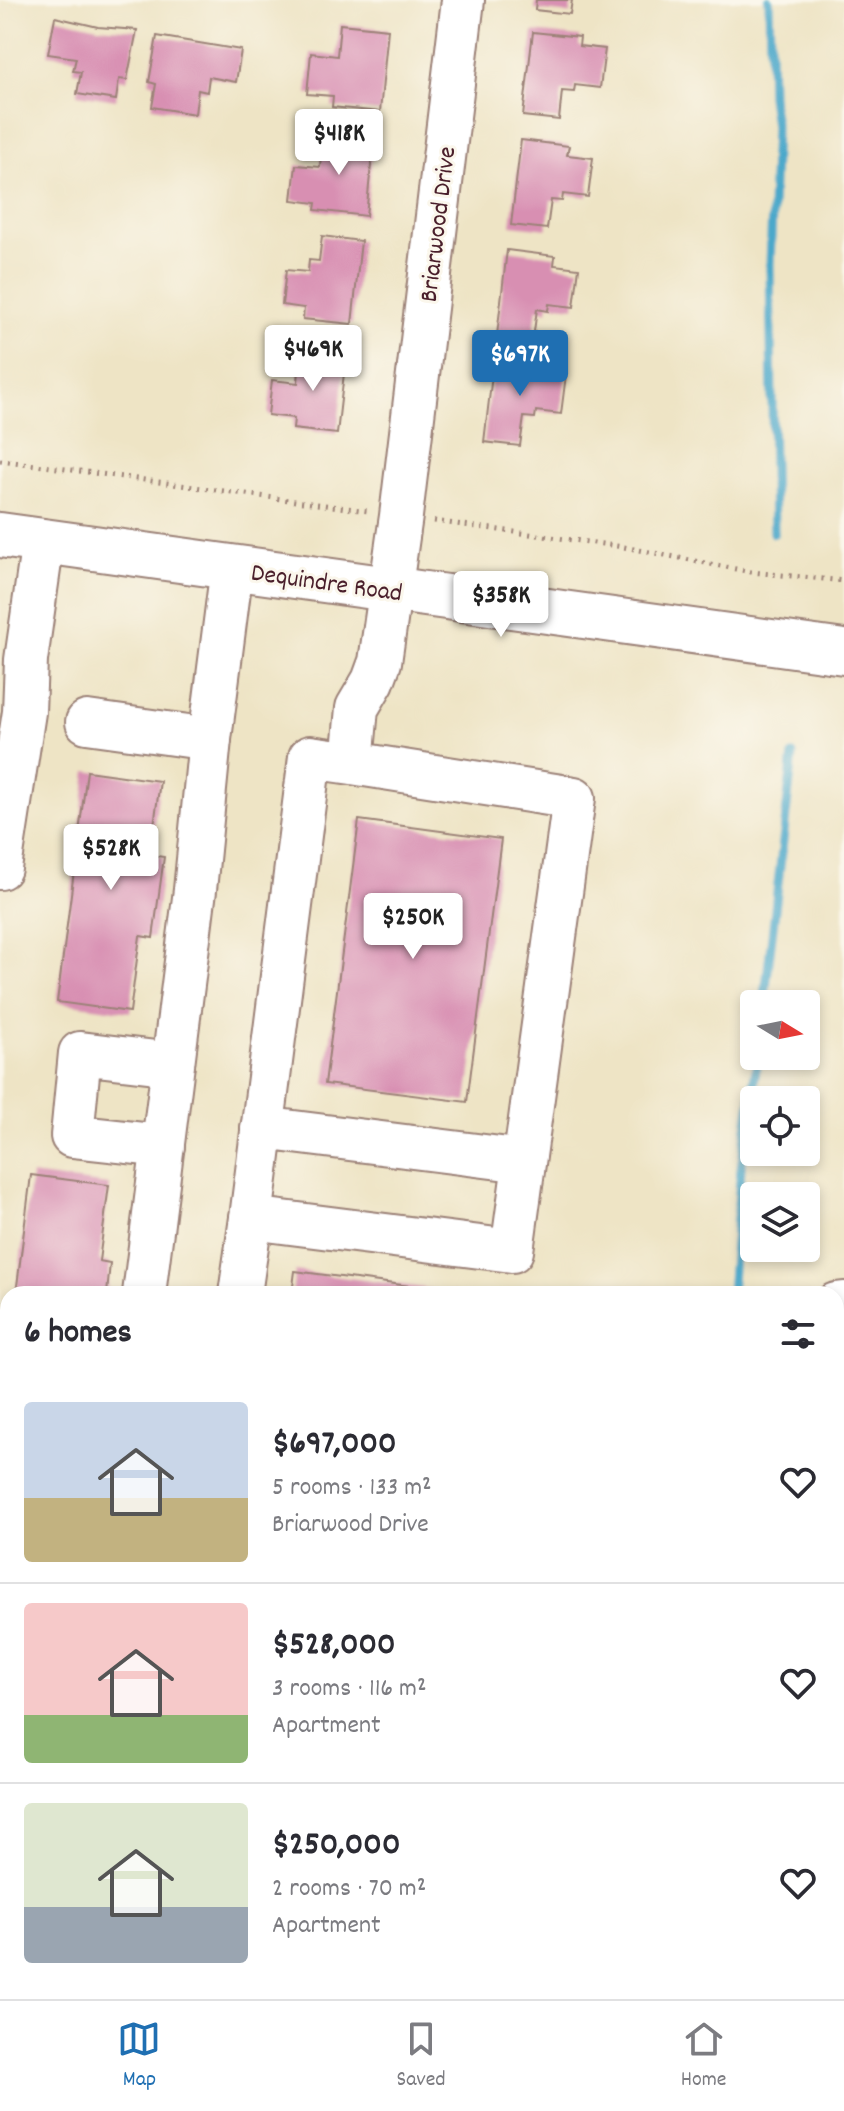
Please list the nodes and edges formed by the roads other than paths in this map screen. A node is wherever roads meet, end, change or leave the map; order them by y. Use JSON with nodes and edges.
{"nodes":[{"id":1,"x":463,"y":0,"type":"edge"},
{"id":2,"x":0,"y":535,"type":"edge"},
{"id":3,"x":43,"y":541,"type":"junction"},
{"id":4,"x":232,"y":567,"type":"junction"},
{"id":5,"x":389,"y":590,"type":"junction"},
{"id":6,"x":844,"y":652,"type":"edge"},
{"id":7,"x":12,"y":710,"type":"edge"},
{"id":8,"x":87,"y":722,"type":"dead end"},
{"id":9,"x":210,"y":739,"type":"junction"},
{"id":10,"x":352,"y":763,"type":"junction"},
{"id":11,"x":0,"y":868,"type":"edge"},
{"id":12,"x":173,"y":1064,"type":"junction"},
{"id":13,"x":262,"y":1128,"type":"junction"},
{"id":14,"x":163,"y":1146,"type":"junction"},
{"id":15,"x":524,"y":1161,"type":"junction"},
{"id":16,"x":251,"y":1218,"type":"junction"},
{"id":17,"x":145,"y":1286,"type":"edge"},
{"id":18,"x":241,"y":1286,"type":"edge"}],
"edges":[{"from":1,"to":5,"type":"street","name":"Briarwood Drive"},
{"from":2,"to":3,"type":"main road","name":"Dequindre Road"},
{"from":3,"to":4,"type":"main road","name":"Dequindre Road"},
{"from":3,"to":7,"type":"street"},
{"from":4,"to":5,"type":"main road","name":"Dequindre Road"},
{"from":4,"to":9,"type":"street"},
{"from":5,"to":6,"type":"main road","name":"Dequindre Road"},
{"from":5,"to":10,"type":"street","name":"Briarwood Drive"},
{"from":7,"to":11,"type":"street"},
{"from":8,"to":9,"type":"street"},
{"from":9,"to":12,"type":"street"},
{"from":10,"to":13,"type":"street"},
{"from":10,"to":15,"type":"street"},
{"from":12,"to":14,"type":"street"},
{"from":12,"to":14,"type":"street"},
{"from":13,"to":15,"type":"street"},
{"from":13,"to":16,"type":"street"},
{"from":14,"to":17,"type":"street"},
{"from":15,"to":16,"type":"street"},
{"from":16,"to":18,"type":"street"}]}
